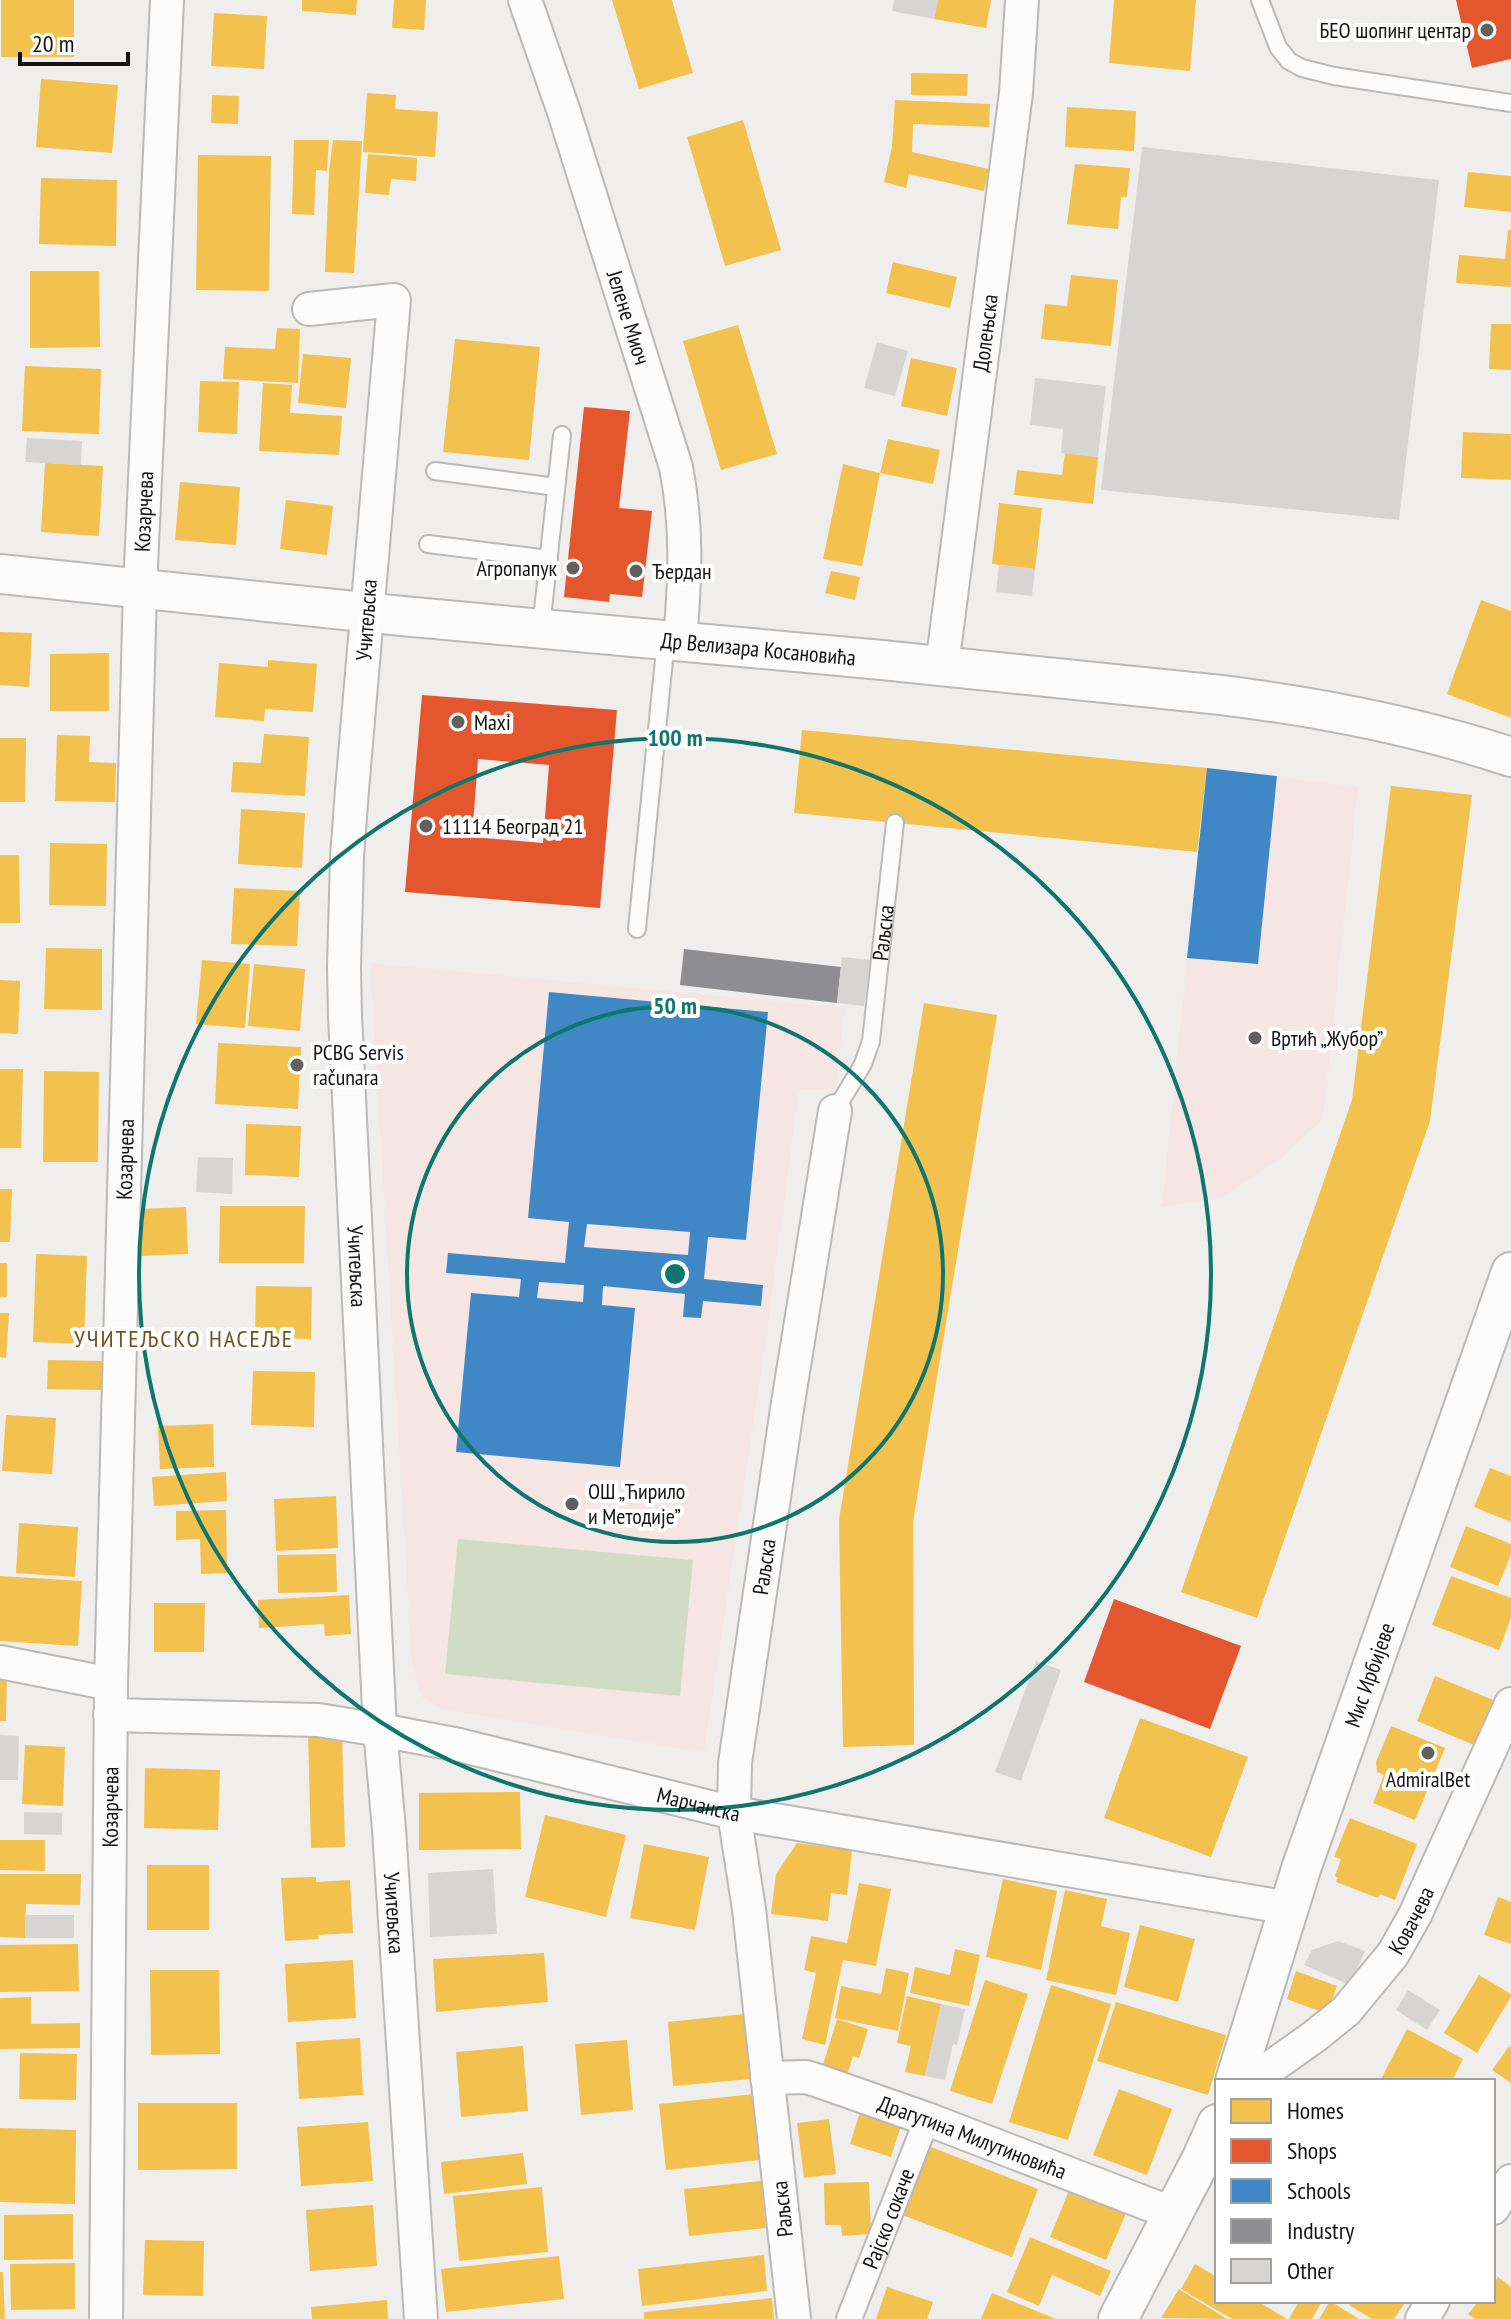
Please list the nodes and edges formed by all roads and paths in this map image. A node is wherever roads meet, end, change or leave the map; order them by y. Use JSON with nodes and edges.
{"nodes":[{"id":1,"x":167,"y":0,"type":"edge"},
{"id":2,"x":525,"y":0,"type":"edge"},
{"id":3,"x":1022,"y":0,"type":"edge"},
{"id":4,"x":1260,"y":0,"type":"edge"},
{"id":5,"x":1511,"y":103,"type":"edge"},
{"id":6,"x":309,"y":309,"type":"dead end"},
{"id":7,"x":562,"y":435,"type":"dead end"},
{"id":8,"x":435,"y":471,"type":"dead end"},
{"id":9,"x":556,"y":487,"type":"junction"},
{"id":10,"x":428,"y":544,"type":"dead end"},
{"id":11,"x":549,"y":559,"type":"junction"},
{"id":12,"x":0,"y":574,"type":"edge"},
{"id":13,"x":140,"y":588,"type":"junction"},
{"id":14,"x":366,"y":612,"type":"junction"},
{"id":15,"x":541,"y":628,"type":"junction"},
{"id":16,"x":673,"y":641,"type":"junction"},
{"id":17,"x":942,"y":666,"type":"junction"},
{"id":18,"x":1511,"y":757,"type":"edge"},
{"id":19,"x":895,"y":823,"type":"dead end"},
{"id":20,"x":637,"y":929,"type":"dead end"},
{"id":21,"x":835,"y":1111,"type":"joint"},
{"id":22,"x":1511,"y":1272,"type":"edge"},
{"id":23,"x":0,"y":1662,"type":"edge"},
{"id":24,"x":110,"y":1699,"type":"junction"},
{"id":25,"x":1511,"y":1704,"type":"edge"},
{"id":26,"x":380,"y":1730,"type":"junction"},
{"id":27,"x":734,"y":1813,"type":"junction"},
{"id":28,"x":1289,"y":1908,"type":"junction"},
{"id":29,"x":1236,"y":2077,"type":"edge"},
{"id":30,"x":767,"y":2078,"type":"junction"},
{"id":31,"x":927,"y":2119,"type":"junction"},
{"id":32,"x":1215,"y":2128,"type":"edge"},
{"id":33,"x":1511,"y":2181,"type":"edge"},
{"id":34,"x":1495,"y":2205,"type":"edge"},
{"id":35,"x":1174,"y":2214,"type":"junction"},
{"id":36,"x":106,"y":2319,"type":"edge"},
{"id":37,"x":421,"y":2319,"type":"edge"},
{"id":38,"x":794,"y":2319,"type":"edge"},
{"id":39,"x":849,"y":2319,"type":"edge"},
{"id":40,"x":1118,"y":2319,"type":"edge"}],
"edges":[{"from":1,"to":13,"type":"street","name":"Козарчева"},
{"from":2,"to":16,"type":"street","name":"Јелене Миоч"},
{"from":3,"to":17,"type":"street","name":"Долењска"},
{"from":4,"to":5,"type":"lane"},
{"from":6,"to":14,"type":"street","name":"Учитељска"},
{"from":7,"to":9,"type":"lane"},
{"from":8,"to":9,"type":"lane"},
{"from":9,"to":11,"type":"lane"},
{"from":10,"to":11,"type":"lane"},
{"from":11,"to":15,"type":"lane"},
{"from":12,"to":13,"type":"street","name":"Др Велизара Косановића"},
{"from":13,"to":14,"type":"street","name":"Др Велизара Косановића"},
{"from":13,"to":24,"type":"street","name":"Козарчева"},
{"from":14,"to":15,"type":"street","name":"Др Велизара Косановића"},
{"from":14,"to":26,"type":"street","name":"Учитељска"},
{"from":15,"to":16,"type":"street","name":"Др Велизара Косановића"},
{"from":16,"to":17,"type":"street","name":"Др Велизара Косановића"},
{"from":16,"to":20,"type":"lane"},
{"from":17,"to":18,"type":"street","name":"Др Велизара Косановића"},
{"from":19,"to":21,"type":"lane","name":"Раљска"},
{"from":21,"to":27,"type":"street","name":"Раљска"},
{"from":22,"to":28,"type":"street","name":"Мис Ирбијеве"},
{"from":23,"to":24,"type":"street","name":"Марчанска"},
{"from":24,"to":26,"type":"street","name":"Марчанска"},
{"from":24,"to":36,"type":"street","name":"Козарчева"},
{"from":25,"to":29,"type":"street","name":"Ковачева"},
{"from":26,"to":27,"type":"street","name":"Марчанска"},
{"from":26,"to":37,"type":"street","name":"Учитељска"},
{"from":27,"to":28,"type":"street","name":"Марчанска"},
{"from":27,"to":30,"type":"street","name":"Раљска"},
{"from":28,"to":29,"type":"street","name":"Мис Ирбијеве"},
{"from":30,"to":31,"type":"street","name":"Драгутина Милутиновића"},
{"from":30,"to":38,"type":"street","name":"Раљска"},
{"from":31,"to":35,"type":"street","name":"Драгутина Милутиновића"},
{"from":31,"to":39,"type":"street","name":"Рајско сокаче"},
{"from":32,"to":35,"type":"street"},
{"from":33,"to":34,"type":"street"},
{"from":35,"to":40,"type":"street"}]}
